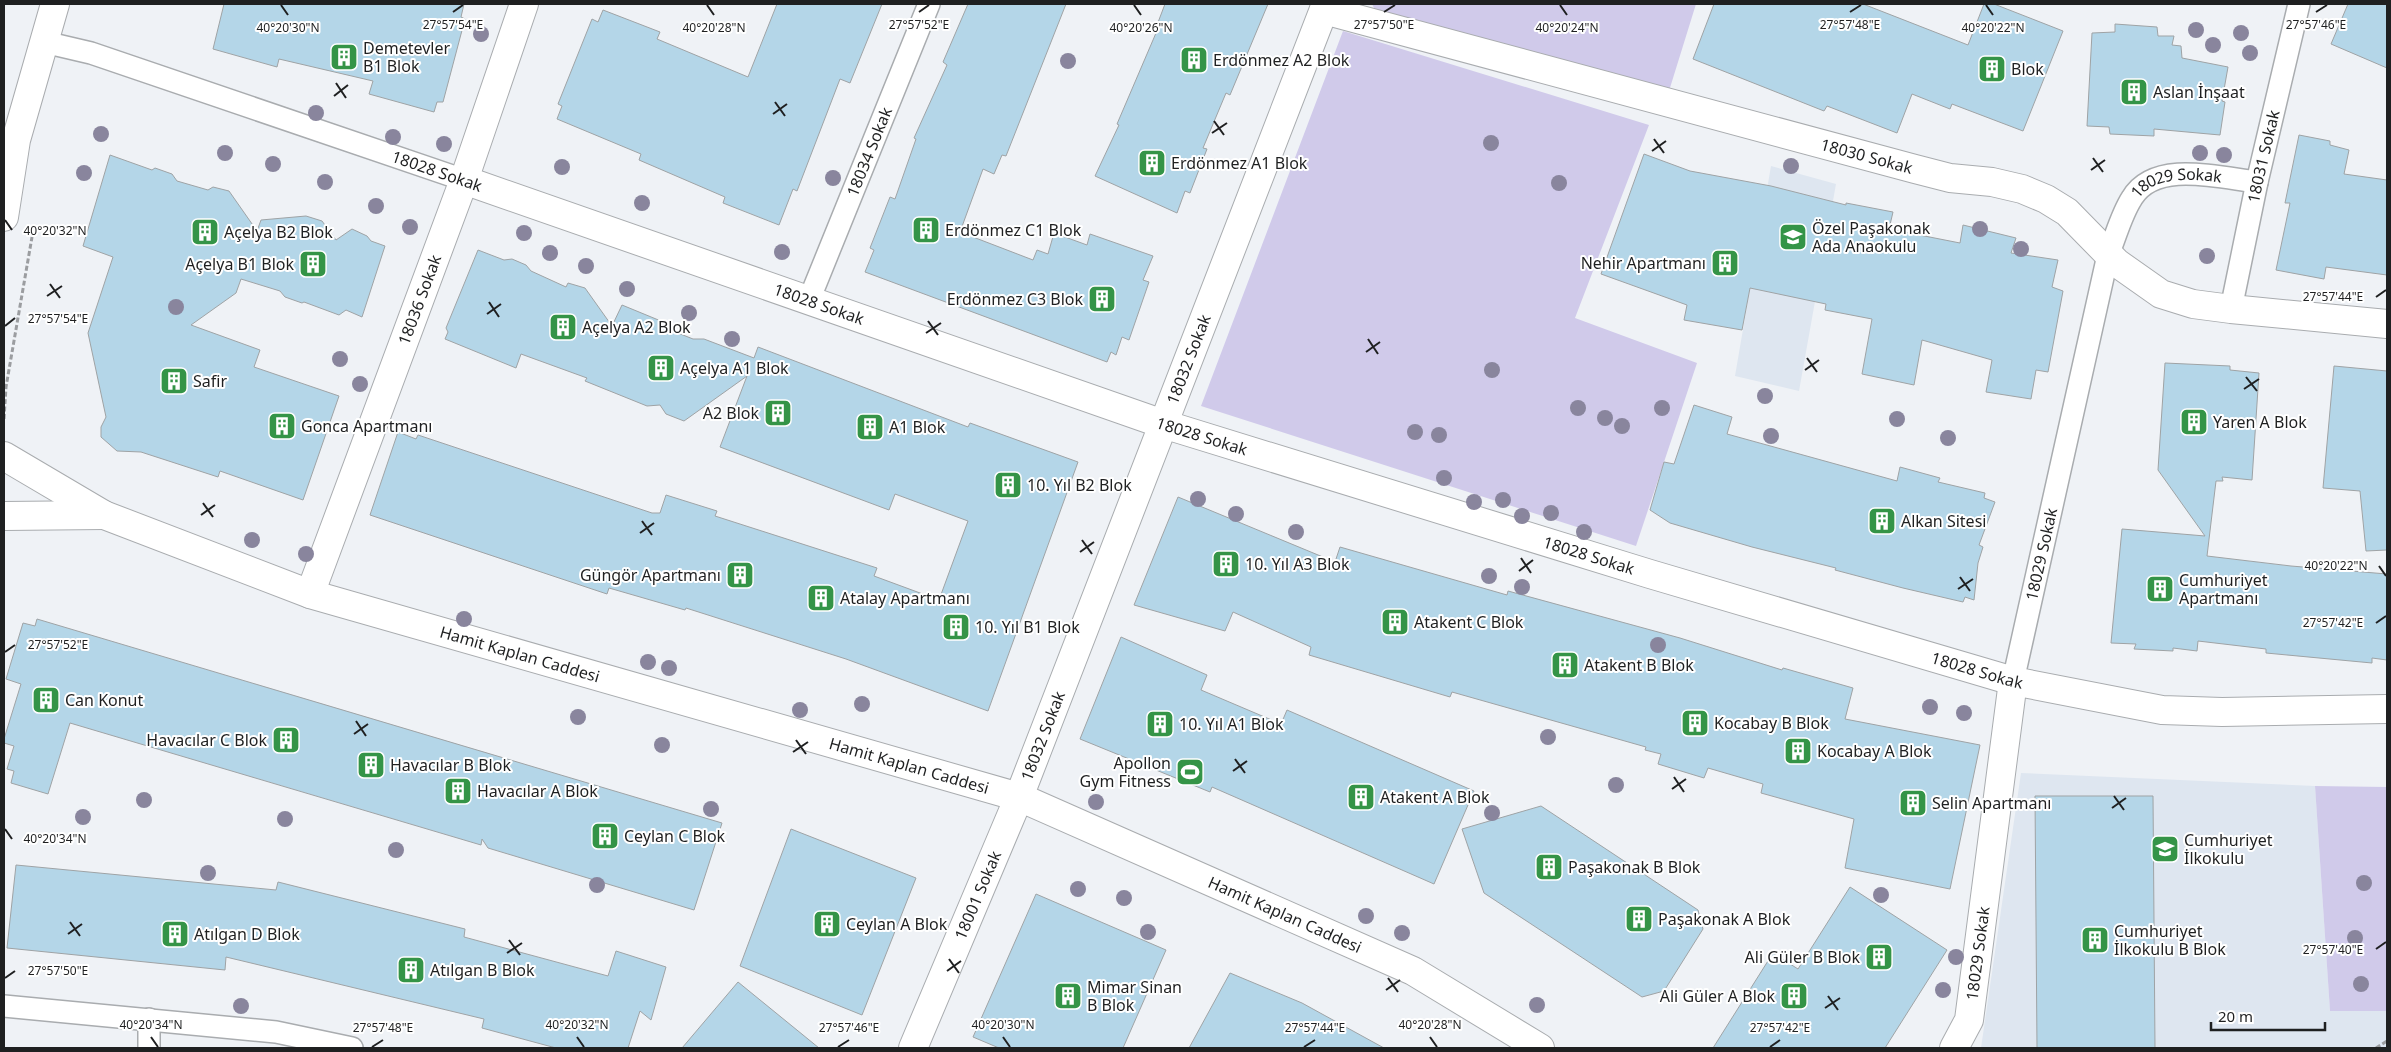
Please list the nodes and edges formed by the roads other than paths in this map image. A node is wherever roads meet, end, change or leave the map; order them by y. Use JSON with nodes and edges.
{"nodes":[{"id":1,"x":54,"y":4,"type":"edge"},
{"id":2,"x":524,"y":4,"type":"edge"},
{"id":3,"x":929,"y":4,"type":"edge"},
{"id":4,"x":2299,"y":4,"type":"edge"},
{"id":5,"x":1325,"y":7,"type":"edge"},
{"id":6,"x":44,"y":42,"type":"junction"},
{"id":7,"x":464,"y":180,"type":"junction"},
{"id":8,"x":2257,"y":182,"type":"junction"},
{"id":9,"x":4,"y":217,"type":"edge"},
{"id":10,"x":2108,"y":254,"type":"junction"},
{"id":11,"x":809,"y":300,"type":"junction"},
{"id":12,"x":2231,"y":309,"type":"junction"},
{"id":13,"x":2387,"y":324,"type":"edge"},
{"id":14,"x":1163,"y":424,"type":"junction"},
{"id":15,"x":4,"y":456,"type":"edge"},
{"id":16,"x":104,"y":515,"type":"junction"},
{"id":17,"x":4,"y":516,"type":"edge"},
{"id":18,"x":310,"y":594,"type":"junction"},
{"id":19,"x":2013,"y":681,"type":"junction"},
{"id":20,"x":2387,"y":709,"type":"edge"},
{"id":21,"x":1019,"y":797,"type":"junction"},
{"id":22,"x":4,"y":1006,"type":"edge"},
{"id":23,"x":149,"y":1018,"type":"junction"},
{"id":24,"x":149,"y":1048,"type":"edge"},
{"id":25,"x":352,"y":1048,"type":"edge"},
{"id":26,"x":913,"y":1048,"type":"edge"},
{"id":27,"x":1540,"y":1048,"type":"edge"},
{"id":28,"x":1954,"y":1048,"type":"edge"}],
"edges":[{"from":1,"to":6,"type":"street"},
{"from":2,"to":7,"type":"street","name":"18036 Sokak"},
{"from":3,"to":11,"type":"lane","name":"18034 Sokak"},
{"from":4,"to":8,"type":"lane","name":"18031 Sokak"},
{"from":5,"to":10,"type":"street","name":"18030 Sokak"},
{"from":5,"to":14,"type":"street","name":"18032 Sokak"},
{"from":6,"to":7,"type":"lane","name":"18028 Sokak"},
{"from":6,"to":9,"type":"street"},
{"from":7,"to":11,"type":"street","name":"18028 Sokak"},
{"from":7,"to":18,"type":"street","name":"18036 Sokak"},
{"from":8,"to":10,"type":"lane","name":"18029 Sokak"},
{"from":8,"to":12,"type":"lane","name":"18031 Sokak"},
{"from":10,"to":12,"type":"street","name":"18030 Sokak"},
{"from":10,"to":19,"type":"lane","name":"18029 Sokak"},
{"from":11,"to":14,"type":"street","name":"18028 Sokak"},
{"from":12,"to":13,"type":"street","name":"18030 Sokak"},
{"from":14,"to":19,"type":"street","name":"18028 Sokak"},
{"from":14,"to":21,"type":"street","name":"18032 Sokak"},
{"from":15,"to":16,"type":"street","name":"Hamit Kaplan Caddesi"},
{"from":16,"to":17,"type":"street","name":"Hamit Kaplan Caddesi"},
{"from":16,"to":18,"type":"street","name":"Hamit Kaplan Caddesi"},
{"from":18,"to":21,"type":"street","name":"Hamit Kaplan Caddesi"},
{"from":19,"to":20,"type":"street","name":"18028 Sokak"},
{"from":19,"to":28,"type":"street","name":"18029 Sokak"},
{"from":21,"to":26,"type":"street","name":"18001 Sokak"},
{"from":21,"to":27,"type":"street","name":"Hamit Kaplan Caddesi"},
{"from":22,"to":23,"type":"lane"},
{"from":23,"to":24,"type":"lane"},
{"from":23,"to":25,"type":"lane"}]}
